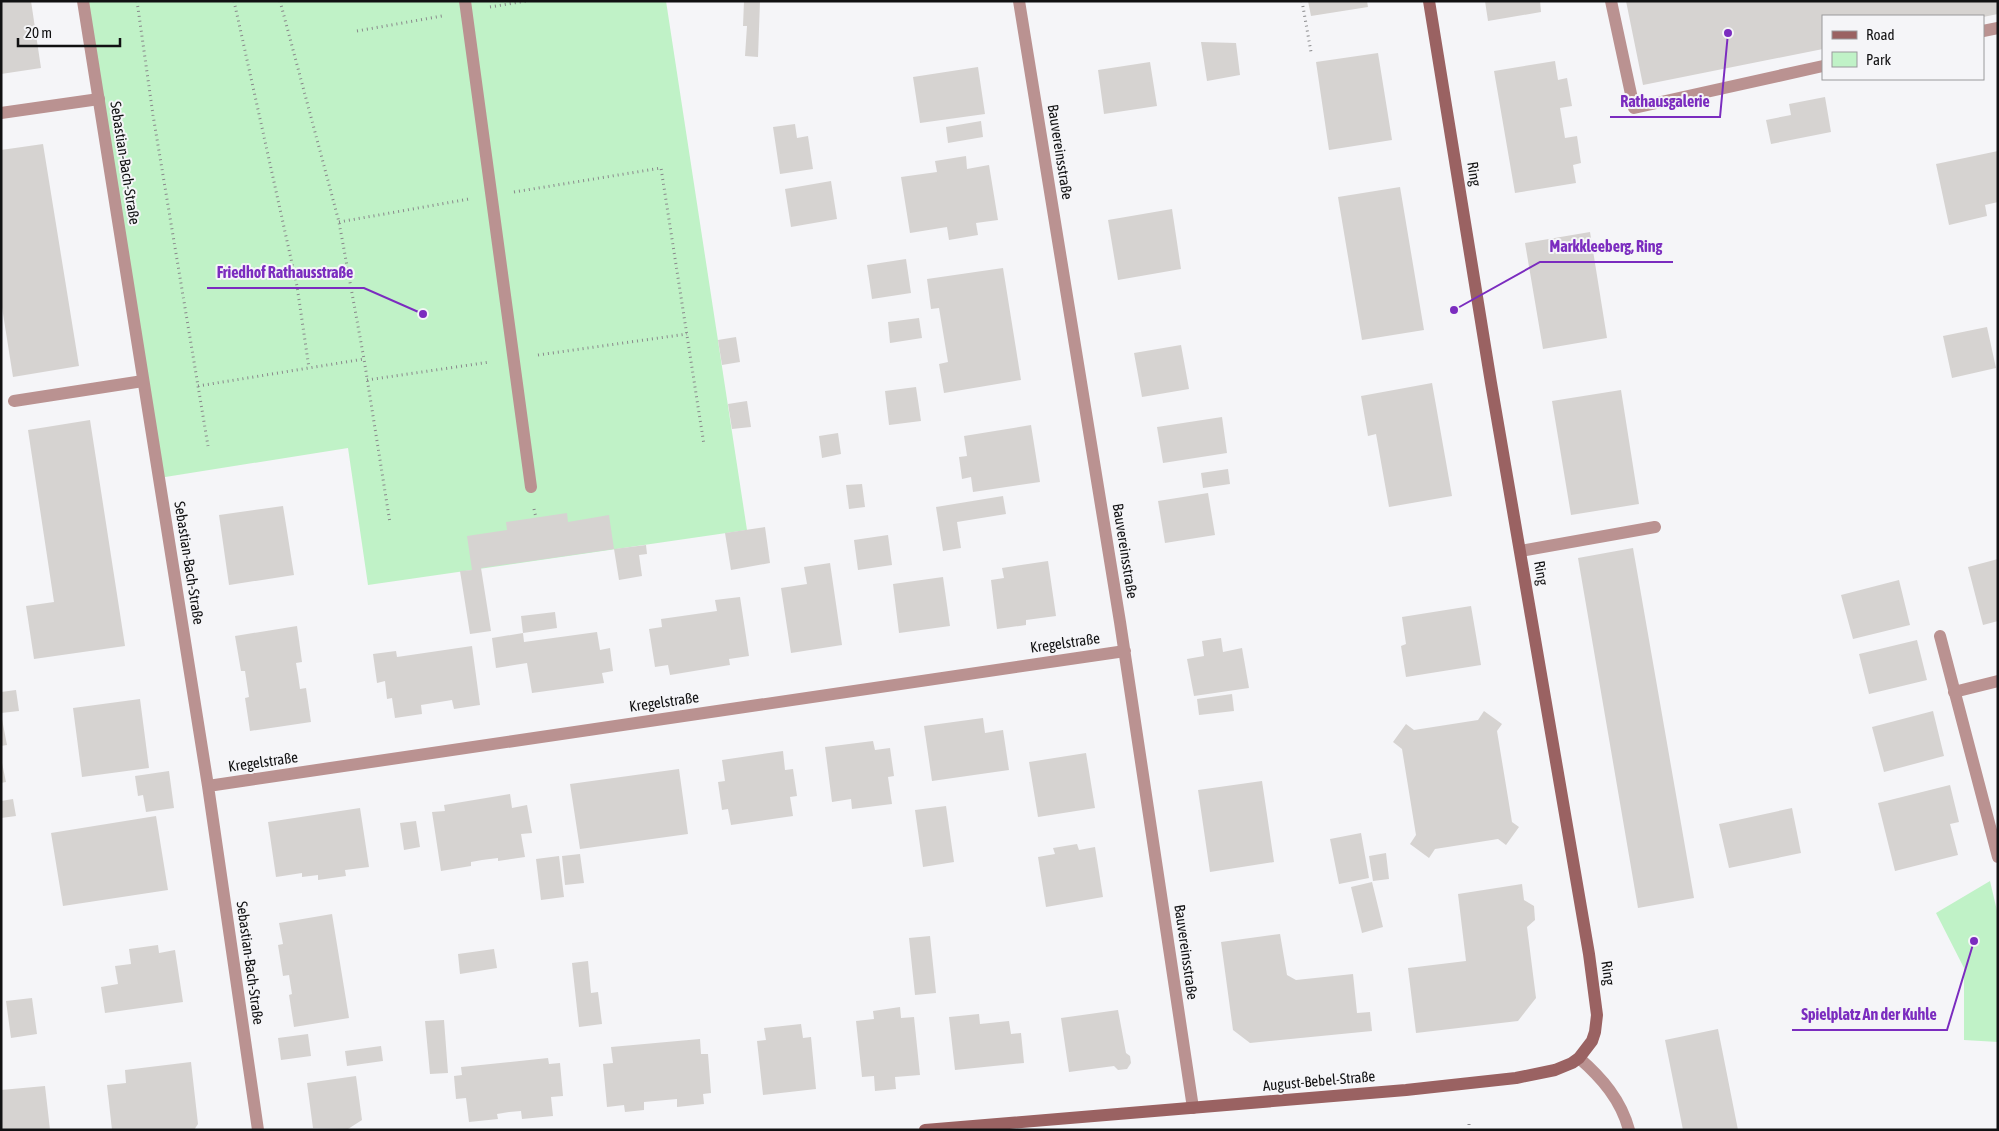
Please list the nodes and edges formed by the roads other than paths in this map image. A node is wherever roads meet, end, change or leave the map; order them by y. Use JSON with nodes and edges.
{"nodes":[{"id":1,"x":83,"y":1,"type":"edge"},
{"id":2,"x":465,"y":1,"type":"edge"},
{"id":3,"x":1019,"y":1,"type":"edge"},
{"id":4,"x":1430,"y":1,"type":"edge"},
{"id":5,"x":1611,"y":1,"type":"edge"},
{"id":6,"x":1998,"y":28,"type":"edge"},
{"id":7,"x":1984,"y":31,"type":"edge"},
{"id":8,"x":1822,"y":66,"type":"edge"},
{"id":9,"x":99,"y":99,"type":"junction"},
{"id":10,"x":1,"y":113,"type":"edge"},
{"id":11,"x":143,"y":381,"type":"junction"},
{"id":12,"x":14,"y":402,"type":"dead end"},
{"id":13,"x":531,"y":487,"type":"dead end"},
{"id":14,"x":1655,"y":527,"type":"dead end"},
{"id":15,"x":1521,"y":551,"type":"junction"},
{"id":16,"x":1940,"y":636,"type":"dead end"},
{"id":17,"x":1125,"y":651,"type":"junction"},
{"id":18,"x":1998,"y":681,"type":"edge"},
{"id":19,"x":1954,"y":692,"type":"junction"},
{"id":20,"x":208,"y":786,"type":"junction"},
{"id":21,"x":1998,"y":857,"type":"edge"},
{"id":22,"x":1579,"y":1058,"type":"junction"},
{"id":23,"x":1193,"y":1108,"type":"junction"},
{"id":24,"x":1058,"y":1124,"type":"edge"},
{"id":25,"x":258,"y":1130,"type":"edge"},
{"id":26,"x":925,"y":1130,"type":"edge"},
{"id":27,"x":1629,"y":1130,"type":"edge"}],
"edges":[{"from":1,"to":9,"type":"street","name":"Sebastian-Bach-Straße"},
{"from":2,"to":13,"type":"street"},
{"from":3,"to":17,"type":"street","name":"Bauvereinsstraße"},
{"from":4,"to":15,"type":"street","name":"Ring"},
{"from":5,"to":8,"type":"street"},
{"from":6,"to":7,"type":"street"},
{"from":9,"to":10,"type":"street"},
{"from":9,"to":11,"type":"street","name":"Sebastian-Bach-Straße"},
{"from":11,"to":12,"type":"street"},
{"from":11,"to":20,"type":"street","name":"Sebastian-Bach-Straße"},
{"from":14,"to":15,"type":"street"},
{"from":15,"to":22,"type":"street","name":"Ring"},
{"from":16,"to":19,"type":"street"},
{"from":17,"to":20,"type":"street","name":"Kregelstraße"},
{"from":17,"to":23,"type":"street","name":"Bauvereinsstraße"},
{"from":18,"to":19,"type":"street"},
{"from":19,"to":21,"type":"street"},
{"from":20,"to":25,"type":"street","name":"Sebastian-Bach-Straße"},
{"from":22,"to":23,"type":"street","name":"August-Bebel-Straße"},
{"from":22,"to":27,"type":"street"},
{"from":23,"to":24,"type":"street","name":"August-Bebel-Straße"},
{"from":24,"to":26,"type":"street","name":"August-Bebel-Straße"}]}
